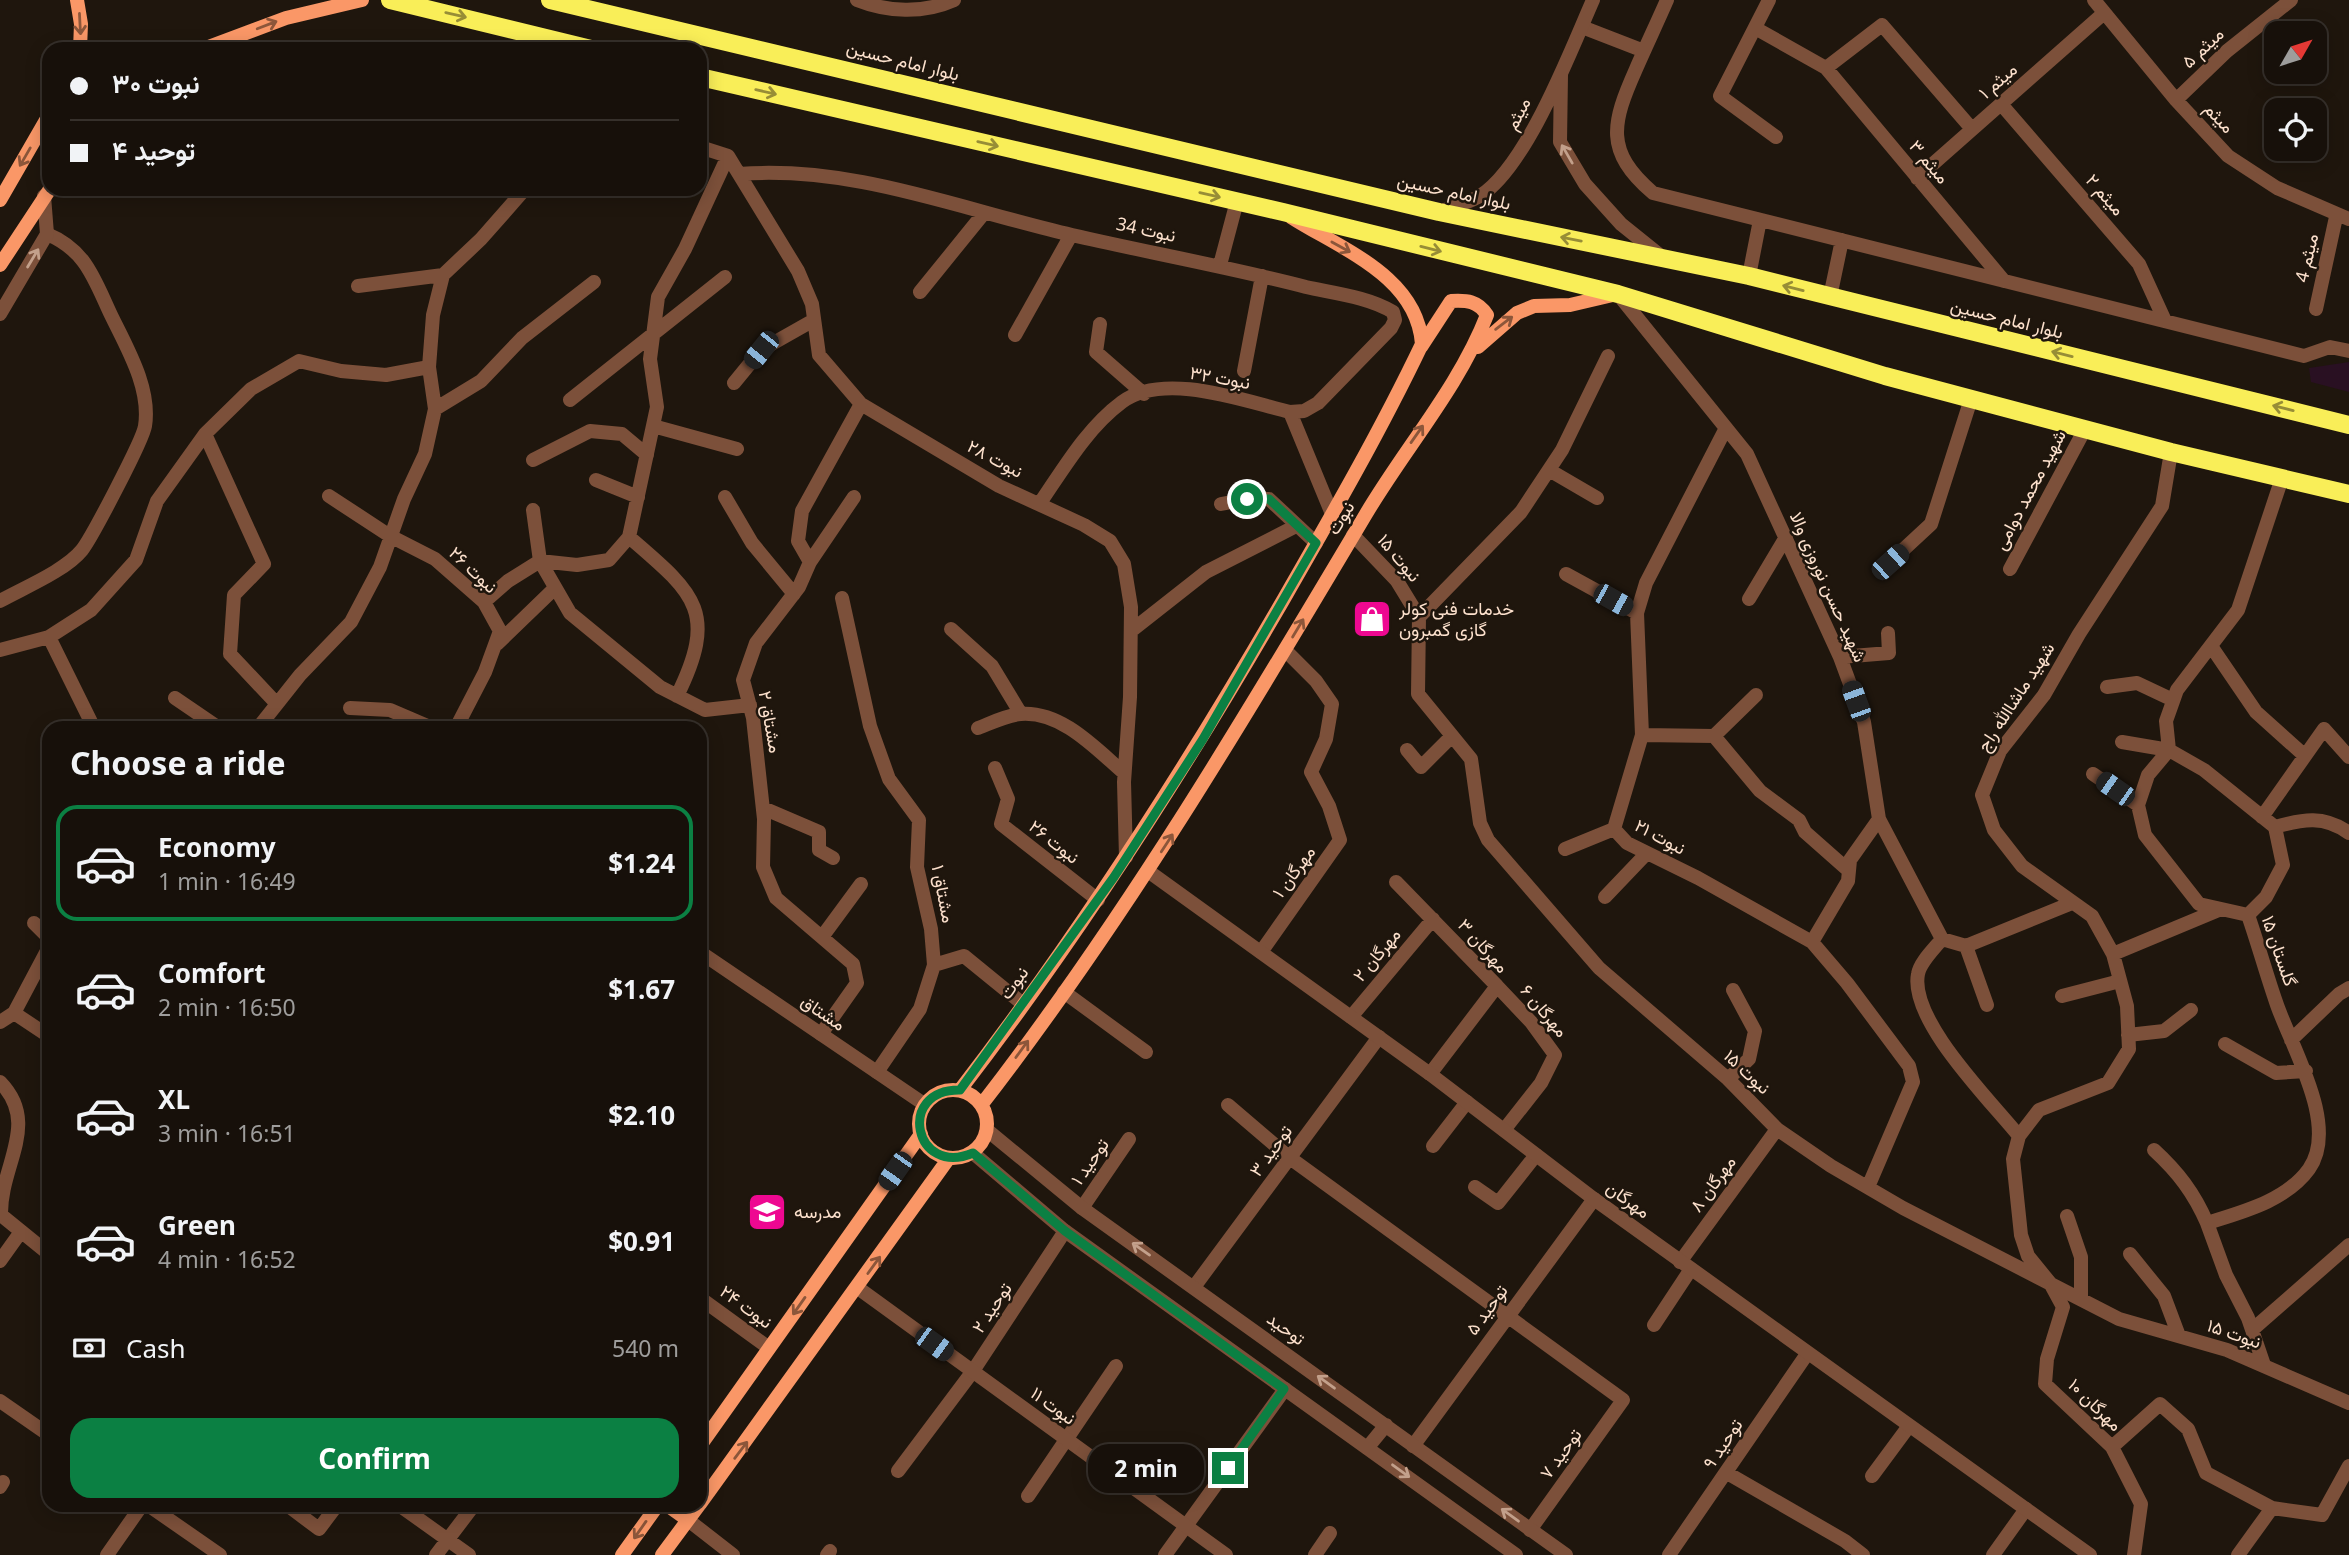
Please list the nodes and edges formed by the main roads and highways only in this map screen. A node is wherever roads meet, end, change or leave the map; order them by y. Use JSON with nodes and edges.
{"nodes":[{"id":1,"x":77,"y":0,"type":"edge"},
{"id":2,"x":362,"y":0,"type":"edge"},
{"id":3,"x":390,"y":0,"type":"edge"},
{"id":4,"x":550,"y":0,"type":"edge"},
{"id":5,"x":80,"y":42,"type":"edge"},
{"id":6,"x":222,"y":42,"type":"edge"},
{"id":7,"x":562,"y":42,"type":"edge"},
{"id":8,"x":707,"y":79,"type":"edge"},
{"id":9,"x":42,"y":127,"type":"edge"},
{"id":10,"x":45,"y":196,"type":"edge"},
{"id":11,"x":0,"y":200,"type":"edge"},
{"id":12,"x":1283,"y":212,"type":"junction"},
{"id":13,"x":0,"y":265,"type":"edge"},
{"id":14,"x":1618,"y":294,"type":"junction"},
{"id":15,"x":1416,"y":355,"type":"junction"},
{"id":16,"x":1457,"y":372,"type":"junction"},
{"id":17,"x":2349,"y":425,"type":"edge"},
{"id":18,"x":2349,"y":494,"type":"edge"},
{"id":19,"x":976,"y":1069,"type":"junction"},
{"id":20,"x":997,"y":1084,"type":"junction"},
{"id":21,"x":960,"y":1090,"type":"junction"},
{"id":22,"x":982,"y":1104,"type":"junction"},
{"id":23,"x":921,"y":1134,"type":"junction"},
{"id":24,"x":949,"y":1158,"type":"junction"},
{"id":25,"x":707,"y":1436,"type":"edge"},
{"id":26,"x":707,"y":1495,"type":"edge"},
{"id":27,"x":653,"y":1512,"type":"edge"},
{"id":28,"x":677,"y":1512,"type":"edge"},
{"id":29,"x":694,"y":1512,"type":"edge"},
{"id":30,"x":688,"y":1520,"type":"junction"},
{"id":31,"x":622,"y":1555,"type":"edge"},
{"id":32,"x":662,"y":1555,"type":"edge"}],
"edges":[{"from":1,"to":5,"type":"main road","one_way":true},
{"from":6,"to":2,"type":"main road","one_way":true},
{"from":3,"to":7,"type":"main road","one_way":true},
{"from":17,"to":4,"type":"main road","name":"بلوار امام حسین","one_way":true},
{"from":8,"to":12,"type":"main road","one_way":true},
{"from":9,"to":11,"type":"main road","one_way":true},
{"from":10,"to":13,"type":"main road"},
{"from":12,"to":14,"type":"main road","one_way":true},
{"from":12,"to":15,"type":"main road","one_way":true},
{"from":16,"to":14,"type":"main road","one_way":true},
{"from":14,"to":18,"type":"main road"},
{"from":15,"to":16,"type":"main road","name":"نبوت"},
{"from":15,"to":19,"type":"main road","name":"نبوت"},
{"from":20,"to":16,"type":"main road","name":"نبوت","one_way":true},
{"from":19,"to":20,"type":"main road"},
{"from":19,"to":21,"type":"main road","name":"نبوت"},
{"from":20,"to":22,"type":"main road","name":"نبوت"},
{"from":21,"to":22,"type":"main road"},
{"from":21,"to":23,"type":"main road"},
{"from":22,"to":24,"type":"main road"},
{"from":23,"to":24,"type":"main road"},
{"from":23,"to":25,"type":"main road","one_way":true},
{"from":26,"to":24,"type":"main road","one_way":true},
{"from":27,"to":31,"type":"main road","one_way":true},
{"from":28,"to":30,"type":"main road"},
{"from":29,"to":30,"type":"main road"},
{"from":30,"to":32,"type":"main road"}]}
